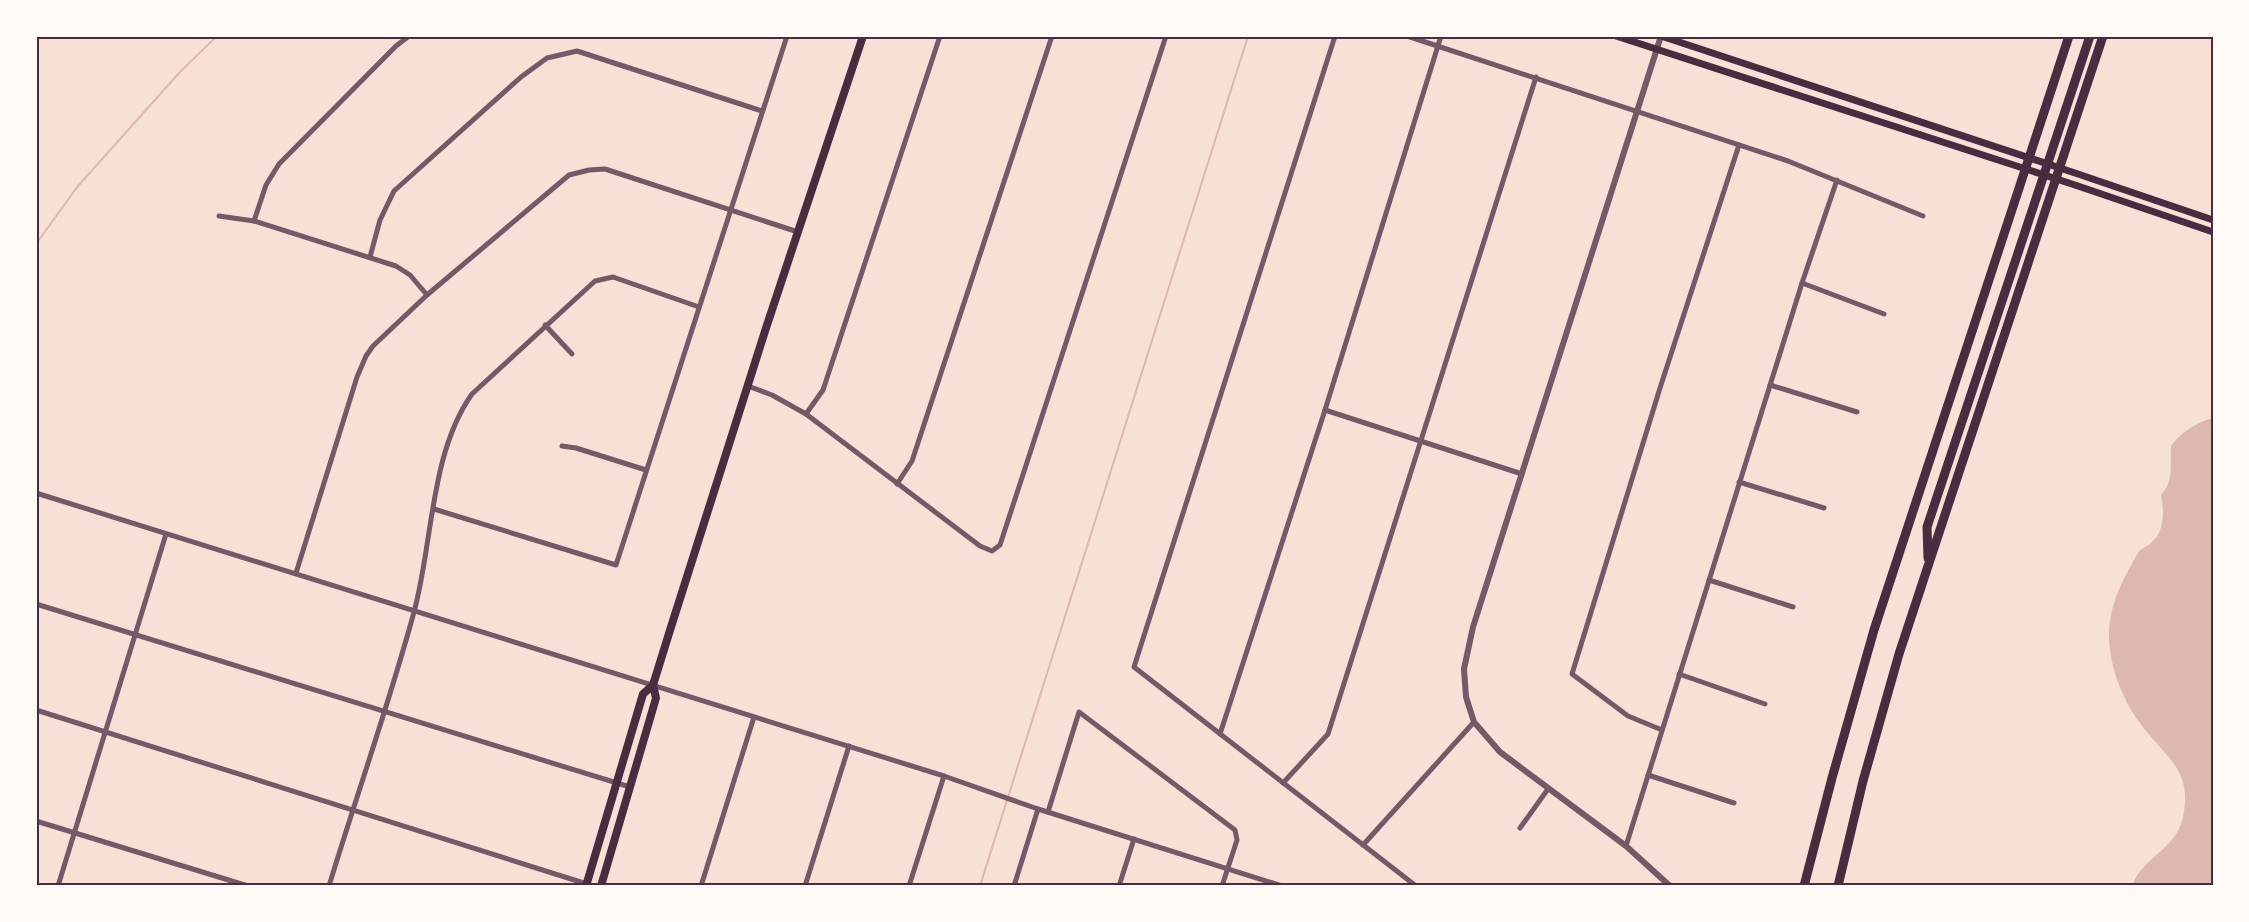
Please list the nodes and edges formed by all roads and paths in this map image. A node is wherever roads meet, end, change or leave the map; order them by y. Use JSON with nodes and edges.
{"nodes":[{"id":1,"x":409,"y":36,"type":"edge"},
{"id":2,"x":787,"y":36,"type":"edge"},
{"id":3,"x":863,"y":36,"type":"edge"},
{"id":4,"x":940,"y":36,"type":"edge"},
{"id":5,"x":1052,"y":36,"type":"edge"},
{"id":6,"x":1166,"y":36,"type":"edge"},
{"id":7,"x":1335,"y":36,"type":"edge"},
{"id":8,"x":1407,"y":36,"type":"edge"},
{"id":9,"x":1441,"y":36,"type":"edge"},
{"id":10,"x":1616,"y":36,"type":"edge"},
{"id":11,"x":1661,"y":36,"type":"edge"},
{"id":12,"x":2069,"y":36,"type":"edge"},
{"id":13,"x":2090,"y":36,"type":"edge"},
{"id":14,"x":2103,"y":36,"type":"edge"},
{"id":15,"x":1438,"y":46,"type":"junction"},
{"id":16,"x":1657,"y":49,"type":"junction"},
{"id":17,"x":1536,"y":78,"type":"junction"},
{"id":18,"x":762,"y":111,"type":"junction"},
{"id":19,"x":1636,"y":111,"type":"junction"},
{"id":20,"x":1739,"y":145,"type":"junction"},
{"id":21,"x":1837,"y":180,"type":"junction"},
{"id":22,"x":730,"y":210,"type":"junction"},
{"id":23,"x":219,"y":216,"type":"dead end"},
{"id":24,"x":1923,"y":216,"type":"dead end"},
{"id":25,"x":2213,"y":220,"type":"edge"},
{"id":26,"x":254,"y":221,"type":"junction"},
{"id":27,"x":798,"y":232,"type":"junction"},
{"id":28,"x":2213,"y":232,"type":"edge"},
{"id":29,"x":370,"y":257,"type":"junction"},
{"id":30,"x":1802,"y":283,"type":"junction"},
{"id":31,"x":427,"y":295,"type":"junction"},
{"id":32,"x":699,"y":307,"type":"junction"},
{"id":33,"x":1884,"y":314,"type":"dead end"},
{"id":34,"x":545,"y":325,"type":"junction"},
{"id":35,"x":572,"y":354,"type":"dead end"},
{"id":36,"x":1770,"y":385,"type":"junction"},
{"id":37,"x":748,"y":386,"type":"junction"},
{"id":38,"x":1325,"y":410,"type":"junction"},
{"id":39,"x":1857,"y":412,"type":"dead end"},
{"id":40,"x":806,"y":414,"type":"junction"},
{"id":41,"x":1422,"y":442,"type":"junction"},
{"id":42,"x":562,"y":446,"type":"dead end"},
{"id":43,"x":646,"y":470,"type":"junction"},
{"id":44,"x":1522,"y":474,"type":"junction"},
{"id":45,"x":1739,"y":483,"type":"junction"},
{"id":46,"x":897,"y":484,"type":"junction"},
{"id":47,"x":36,"y":493,"type":"edge"},
{"id":48,"x":1824,"y":508,"type":"dead end"},
{"id":49,"x":434,"y":509,"type":"junction"},
{"id":50,"x":166,"y":534,"type":"junction"},
{"id":51,"x":1928,"y":567,"type":"junction"},
{"id":52,"x":296,"y":573,"type":"junction"},
{"id":53,"x":1709,"y":580,"type":"junction"},
{"id":54,"x":36,"y":604,"type":"edge"},
{"id":55,"x":1792,"y":607,"type":"dead end"},
{"id":56,"x":415,"y":610,"type":"junction"},
{"id":57,"x":135,"y":634,"type":"junction"},
{"id":58,"x":1679,"y":674,"type":"junction"},
{"id":59,"x":653,"y":685,"type":"junction"},
{"id":60,"x":1765,"y":704,"type":"dead end"},
{"id":61,"x":36,"y":710,"type":"edge"},
{"id":62,"x":384,"y":711,"type":"junction"},
{"id":63,"x":754,"y":717,"type":"junction"},
{"id":64,"x":1474,"y":722,"type":"junction"},
{"id":65,"x":1662,"y":730,"type":"junction"},
{"id":66,"x":106,"y":731,"type":"junction"},
{"id":67,"x":1220,"y":734,"type":"junction"},
{"id":68,"x":849,"y":746,"type":"junction"},
{"id":69,"x":1648,"y":775,"type":"junction"},
{"id":70,"x":944,"y":776,"type":"junction"},
{"id":71,"x":617,"y":783,"type":"junction"},
{"id":72,"x":1283,"y":783,"type":"junction"},
{"id":73,"x":630,"y":787,"type":"junction"},
{"id":74,"x":1548,"y":789,"type":"junction"},
{"id":75,"x":1734,"y":802,"type":"dead end"},
{"id":76,"x":1038,"y":809,"type":"junction"},
{"id":77,"x":352,"y":811,"type":"junction"},
{"id":78,"x":1048,"y":812,"type":"junction"},
{"id":79,"x":36,"y":821,"type":"edge"},
{"id":80,"x":1520,"y":828,"type":"dead end"},
{"id":81,"x":74,"y":833,"type":"junction"},
{"id":82,"x":1134,"y":839,"type":"junction"},
{"id":83,"x":1363,"y":845,"type":"junction"},
{"id":84,"x":1626,"y":846,"type":"junction"},
{"id":85,"x":1227,"y":869,"type":"junction"},
{"id":86,"x":586,"y":885,"type":"edge"},
{"id":87,"x":58,"y":886,"type":"edge"},
{"id":88,"x":248,"y":886,"type":"edge"},
{"id":89,"x":329,"y":886,"type":"edge"},
{"id":90,"x":601,"y":886,"type":"edge"},
{"id":91,"x":701,"y":886,"type":"edge"},
{"id":92,"x":805,"y":886,"type":"edge"},
{"id":93,"x":909,"y":886,"type":"edge"},
{"id":94,"x":1014,"y":886,"type":"edge"},
{"id":95,"x":1119,"y":886,"type":"edge"},
{"id":96,"x":1222,"y":886,"type":"edge"},
{"id":97,"x":1282,"y":886,"type":"edge"},
{"id":98,"x":1416,"y":886,"type":"edge"},
{"id":99,"x":1670,"y":886,"type":"edge"},
{"id":100,"x":1804,"y":886,"type":"edge"},
{"id":101,"x":1838,"y":886,"type":"edge"}],
"edges":[{"from":1,"to":26,"type":"street"},
{"from":2,"to":18,"type":"street"},
{"from":3,"to":27,"type":"main road"},
{"from":4,"to":40,"type":"street"},
{"from":5,"to":46,"type":"street"},
{"from":6,"to":46,"type":"street"},
{"from":7,"to":67,"type":"street"},
{"from":8,"to":15,"type":"street"},
{"from":9,"to":15,"type":"street"},
{"from":10,"to":16,"type":"main road"},
{"from":11,"to":16,"type":"street"},
{"from":11,"to":25,"type":"main road"},
{"from":12,"to":100,"type":"highway"},
{"from":13,"to":51,"type":"highway"},
{"from":14,"to":51,"type":"highway"},
{"from":15,"to":17,"type":"street"},
{"from":15,"to":38,"type":"street"},
{"from":16,"to":19,"type":"street"},
{"from":16,"to":28,"type":"main road"},
{"from":17,"to":19,"type":"street"},
{"from":17,"to":41,"type":"street"},
{"from":18,"to":22,"type":"street"},
{"from":18,"to":29,"type":"street"},
{"from":19,"to":20,"type":"street"},
{"from":19,"to":44,"type":"street"},
{"from":20,"to":21,"type":"street"},
{"from":20,"to":65,"type":"street"},
{"from":21,"to":24,"type":"street"},
{"from":21,"to":30,"type":"street"},
{"from":22,"to":27,"type":"street"},
{"from":22,"to":31,"type":"street"},
{"from":22,"to":32,"type":"street"},
{"from":23,"to":26,"type":"street"},
{"from":26,"to":29,"type":"street"},
{"from":27,"to":37,"type":"main road"},
{"from":29,"to":31,"type":"street"},
{"from":30,"to":33,"type":"street"},
{"from":30,"to":36,"type":"street"},
{"from":31,"to":52,"type":"street"},
{"from":32,"to":34,"type":"street"},
{"from":32,"to":43,"type":"street"},
{"from":34,"to":35,"type":"street"},
{"from":34,"to":49,"type":"street"},
{"from":36,"to":39,"type":"street"},
{"from":36,"to":45,"type":"street"},
{"from":37,"to":40,"type":"street"},
{"from":37,"to":59,"type":"main road"},
{"from":38,"to":41,"type":"street"},
{"from":38,"to":67,"type":"street"},
{"from":40,"to":46,"type":"street"},
{"from":41,"to":44,"type":"street"},
{"from":41,"to":72,"type":"street"},
{"from":42,"to":43,"type":"street"},
{"from":43,"to":49,"type":"street"},
{"from":44,"to":64,"type":"street"},
{"from":45,"to":48,"type":"street"},
{"from":45,"to":53,"type":"street"},
{"from":47,"to":50,"type":"street"},
{"from":49,"to":56,"type":"street"},
{"from":50,"to":52,"type":"street"},
{"from":50,"to":57,"type":"street"},
{"from":51,"to":101,"type":"highway"},
{"from":52,"to":56,"type":"street"},
{"from":53,"to":55,"type":"street"},
{"from":53,"to":58,"type":"street"},
{"from":54,"to":57,"type":"street"},
{"from":56,"to":59,"type":"street"},
{"from":56,"to":62,"type":"street"},
{"from":57,"to":62,"type":"street"},
{"from":57,"to":66,"type":"street"},
{"from":58,"to":60,"type":"street"},
{"from":58,"to":65,"type":"street"},
{"from":59,"to":63,"type":"street"},
{"from":59,"to":71,"type":"main road"},
{"from":59,"to":73,"type":"main road"},
{"from":61,"to":66,"type":"street"},
{"from":62,"to":71,"type":"street"},
{"from":62,"to":77,"type":"street"},
{"from":63,"to":68,"type":"street"},
{"from":63,"to":91,"type":"street"},
{"from":64,"to":74,"type":"street"},
{"from":64,"to":83,"type":"street"},
{"from":65,"to":69,"type":"street"},
{"from":66,"to":77,"type":"street"},
{"from":66,"to":81,"type":"street"},
{"from":67,"to":72,"type":"street"},
{"from":68,"to":70,"type":"street"},
{"from":68,"to":92,"type":"street"},
{"from":69,"to":75,"type":"street"},
{"from":69,"to":84,"type":"street"},
{"from":70,"to":76,"type":"street"},
{"from":70,"to":93,"type":"street"},
{"from":71,"to":73,"type":"street"},
{"from":71,"to":86,"type":"main road"},
{"from":72,"to":83,"type":"street"},
{"from":73,"to":90,"type":"main road"},
{"from":74,"to":80,"type":"street"},
{"from":74,"to":84,"type":"street"},
{"from":76,"to":78,"type":"street"},
{"from":76,"to":94,"type":"street"},
{"from":77,"to":86,"type":"street"},
{"from":77,"to":89,"type":"street"},
{"from":78,"to":82,"type":"street"},
{"from":78,"to":85,"type":"street"},
{"from":79,"to":81,"type":"street"},
{"from":81,"to":87,"type":"street"},
{"from":81,"to":88,"type":"street"},
{"from":82,"to":85,"type":"street"},
{"from":82,"to":95,"type":"street"},
{"from":83,"to":98,"type":"street"},
{"from":84,"to":99,"type":"street"},
{"from":85,"to":96,"type":"street"},
{"from":85,"to":97,"type":"street"}]}
